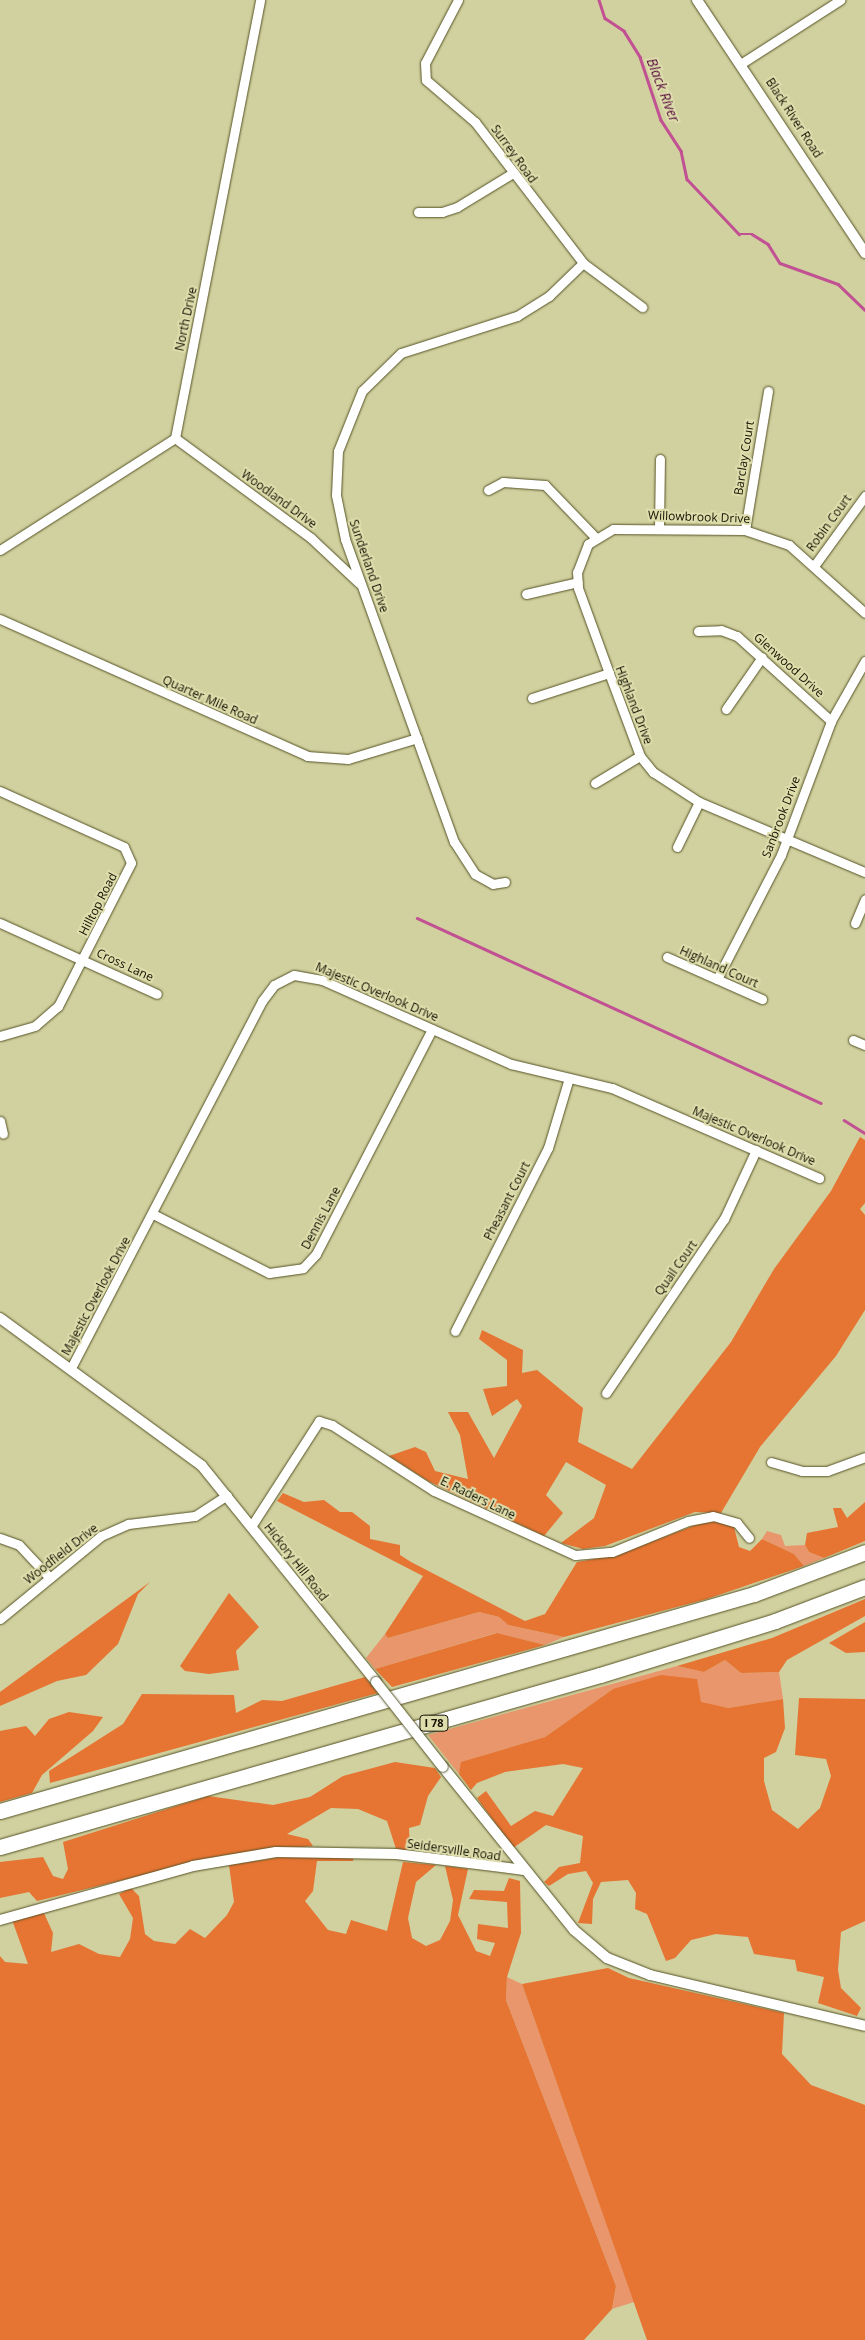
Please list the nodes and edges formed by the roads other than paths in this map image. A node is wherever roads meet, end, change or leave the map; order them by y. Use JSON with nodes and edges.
{"nodes":[{"id":1,"x":260,"y":0,"type":"edge"},
{"id":2,"x":458,"y":0,"type":"edge"},
{"id":3,"x":697,"y":0,"type":"edge"},
{"id":4,"x":840,"y":0,"type":"edge"},
{"id":5,"x":742,"y":63,"type":"junction"},
{"id":6,"x":513,"y":173,"type":"junction"},
{"id":7,"x":418,"y":212,"type":"dead end"},
{"id":8,"x":865,"y":253,"type":"edge"},
{"id":9,"x":583,"y":263,"type":"junction"},
{"id":10,"x":642,"y":307,"type":"dead end"},
{"id":11,"x":768,"y":391,"type":"dead end"},
{"id":12,"x":175,"y":438,"type":"junction"},
{"id":13,"x":660,"y":459,"type":"dead end"},
{"id":14,"x":488,"y":490,"type":"dead end"},
{"id":15,"x":865,"y":496,"type":"edge"},
{"id":16,"x":659,"y":528,"type":"junction"},
{"id":17,"x":745,"y":530,"type":"junction"},
{"id":18,"x":596,"y":538,"type":"junction"},
{"id":19,"x":0,"y":550,"type":"edge"},
{"id":20,"x":814,"y":566,"type":"junction"},
{"id":21,"x":578,"y":582,"type":"junction"},
{"id":22,"x":362,"y":587,"type":"junction"},
{"id":23,"x":526,"y":594,"type":"dead end"},
{"id":24,"x":865,"y":614,"type":"edge"},
{"id":25,"x":0,"y":619,"type":"edge"},
{"id":26,"x":698,"y":631,"type":"dead end"},
{"id":27,"x":762,"y":657,"type":"junction"},
{"id":28,"x":865,"y":661,"type":"edge"},
{"id":29,"x":608,"y":673,"type":"junction"},
{"id":30,"x":532,"y":698,"type":"dead end"},
{"id":31,"x":726,"y":709,"type":"dead end"},
{"id":32,"x":831,"y":721,"type":"junction"},
{"id":33,"x":417,"y":738,"type":"junction"},
{"id":34,"x":640,"y":756,"type":"junction"},
{"id":35,"x":595,"y":783,"type":"dead end"},
{"id":36,"x":0,"y":791,"type":"edge"},
{"id":37,"x":699,"y":802,"type":"junction"},
{"id":38,"x":789,"y":839,"type":"junction"},
{"id":39,"x":677,"y":847,"type":"dead end"},
{"id":40,"x":865,"y":872,"type":"edge"},
{"id":41,"x":505,"y":882,"type":"dead end"},
{"id":42,"x":865,"y":899,"type":"edge"},
{"id":43,"x":0,"y":923,"type":"edge"},
{"id":44,"x":855,"y":923,"type":"dead end"},
{"id":45,"x":667,"y":957,"type":"dead end"},
{"id":46,"x":83,"y":959,"type":"junction"},
{"id":47,"x":717,"y":979,"type":"junction"},
{"id":48,"x":157,"y":994,"type":"dead end"},
{"id":49,"x":762,"y":999,"type":"dead end"},
{"id":50,"x":432,"y":1029,"type":"junction"},
{"id":51,"x":0,"y":1036,"type":"edge"},
{"id":52,"x":853,"y":1040,"type":"dead end"},
{"id":53,"x":865,"y":1045,"type":"edge"},
{"id":54,"x":569,"y":1078,"type":"junction"},
{"id":55,"x":0,"y":1121,"type":"edge"},
{"id":56,"x":3,"y":1134,"type":"dead end"},
{"id":57,"x":756,"y":1150,"type":"junction"},
{"id":58,"x":819,"y":1178,"type":"dead end"},
{"id":59,"x":154,"y":1214,"type":"junction"},
{"id":60,"x":0,"y":1318,"type":"edge"},
{"id":61,"x":455,"y":1331,"type":"dead end"},
{"id":62,"x":71,"y":1368,"type":"junction"},
{"id":63,"x":606,"y":1393,"type":"dead end"},
{"id":64,"x":865,"y":1457,"type":"edge"},
{"id":65,"x":771,"y":1462,"type":"dead end"},
{"id":66,"x":227,"y":1495,"type":"junction"},
{"id":67,"x":252,"y":1525,"type":"junction"},
{"id":68,"x":0,"y":1538,"type":"edge"},
{"id":69,"x":749,"y":1538,"type":"dead end"},
{"id":70,"x":865,"y":1552,"type":"edge"},
{"id":71,"x":50,"y":1578,"type":"junction"},
{"id":72,"x":865,"y":1587,"type":"edge"},
{"id":73,"x":0,"y":1619,"type":"edge"},
{"id":74,"x":0,"y":1811,"type":"edge"},
{"id":75,"x":0,"y":1847,"type":"edge"},
{"id":76,"x":524,"y":1870,"type":"junction"},
{"id":77,"x":0,"y":1920,"type":"edge"},
{"id":78,"x":865,"y":2026,"type":"edge"}],
"edges":[{"from":1,"to":12,"type":"street","name":"North Drive"},
{"from":2,"to":6,"type":"street","name":"Surrey Road"},
{"from":3,"to":5,"type":"street","name":"Black River Road"},
{"from":4,"to":5,"type":"street"},
{"from":5,"to":8,"type":"street","name":"Black River Road"},
{"from":6,"to":7,"type":"street"},
{"from":6,"to":9,"type":"street","name":"Surrey Road"},
{"from":9,"to":10,"type":"street","name":"Surrey Road"},
{"from":9,"to":22,"type":"street","name":"Sunderland Drive"},
{"from":11,"to":17,"type":"street","name":"Barclay Court"},
{"from":12,"to":19,"type":"street"},
{"from":12,"to":22,"type":"street","name":"Woodland Drive"},
{"from":13,"to":16,"type":"street"},
{"from":14,"to":18,"type":"street"},
{"from":15,"to":20,"type":"street","name":"Robin Court"},
{"from":16,"to":17,"type":"street","name":"Willowbrook Drive"},
{"from":16,"to":18,"type":"street","name":"Willowbrook Drive"},
{"from":17,"to":20,"type":"street","name":"Willowbrook Drive"},
{"from":18,"to":21,"type":"street","name":"Highland Drive"},
{"from":20,"to":24,"type":"street","name":"Willowbrook Drive"},
{"from":21,"to":23,"type":"street"},
{"from":21,"to":29,"type":"street","name":"Highland Drive"},
{"from":22,"to":33,"type":"street","name":"Sunderland Drive"},
{"from":25,"to":33,"type":"street","name":"Quarter Mile Road"},
{"from":26,"to":27,"type":"street","name":"Glenwood Drive"},
{"from":27,"to":31,"type":"street"},
{"from":27,"to":32,"type":"street","name":"Glenwood Drive"},
{"from":28,"to":32,"type":"street","name":"Sanbrook Drive"},
{"from":29,"to":30,"type":"street"},
{"from":29,"to":34,"type":"street","name":"Highland Drive"},
{"from":32,"to":38,"type":"street","name":"Sanbrook Drive"},
{"from":33,"to":41,"type":"street","name":"Sunderland Drive"},
{"from":34,"to":35,"type":"street"},
{"from":34,"to":37,"type":"street","name":"Highland Drive"},
{"from":36,"to":46,"type":"street","name":"Hilltop Road"},
{"from":37,"to":38,"type":"street","name":"Highland Drive"},
{"from":37,"to":39,"type":"street"},
{"from":38,"to":40,"type":"street","name":"Highland Drive"},
{"from":38,"to":47,"type":"street","name":"Sanbrook Drive"},
{"from":42,"to":44,"type":"street"},
{"from":43,"to":46,"type":"street","name":"Cross Lane"},
{"from":45,"to":47,"type":"street","name":"Highland Court"},
{"from":46,"to":48,"type":"street","name":"Cross Lane"},
{"from":46,"to":51,"type":"street","name":"Hilltop Road"},
{"from":47,"to":49,"type":"street","name":"Highland Court"},
{"from":50,"to":54,"type":"street","name":"Majestic Overlook Drive"},
{"from":50,"to":59,"type":"street","name":"Majestic Overlook Drive"},
{"from":50,"to":59,"type":"street","name":"Dennis Lane"},
{"from":52,"to":53,"type":"street"},
{"from":54,"to":57,"type":"street","name":"Majestic Overlook Drive"},
{"from":54,"to":61,"type":"street","name":"Pheasant Court"},
{"from":55,"to":56,"type":"street"},
{"from":57,"to":58,"type":"street","name":"Majestic Overlook Drive"},
{"from":57,"to":63,"type":"street","name":"Quail Court"},
{"from":59,"to":62,"type":"street","name":"Majestic Overlook Drive"},
{"from":60,"to":62,"type":"street","name":"Hickory Hill Road"},
{"from":62,"to":66,"type":"street","name":"Hickory Hill Road"},
{"from":64,"to":65,"type":"street"},
{"from":66,"to":67,"type":"street","name":"Hickory Hill Road"},
{"from":66,"to":71,"type":"street","name":"Woodfield Drive"},
{"from":67,"to":69,"type":"street","name":"E. Raders Lane"},
{"from":67,"to":76,"type":"street","name":"Hickory Hill Road","bridge":true},
{"from":68,"to":71,"type":"street"},
{"from":70,"to":74,"type":"highway"},
{"from":71,"to":73,"type":"street","name":"Woodfield Drive"},
{"from":72,"to":75,"type":"highway","number":"I 78"},
{"from":76,"to":77,"type":"street","name":"Seidersville Road"},
{"from":76,"to":78,"type":"street"}]}
